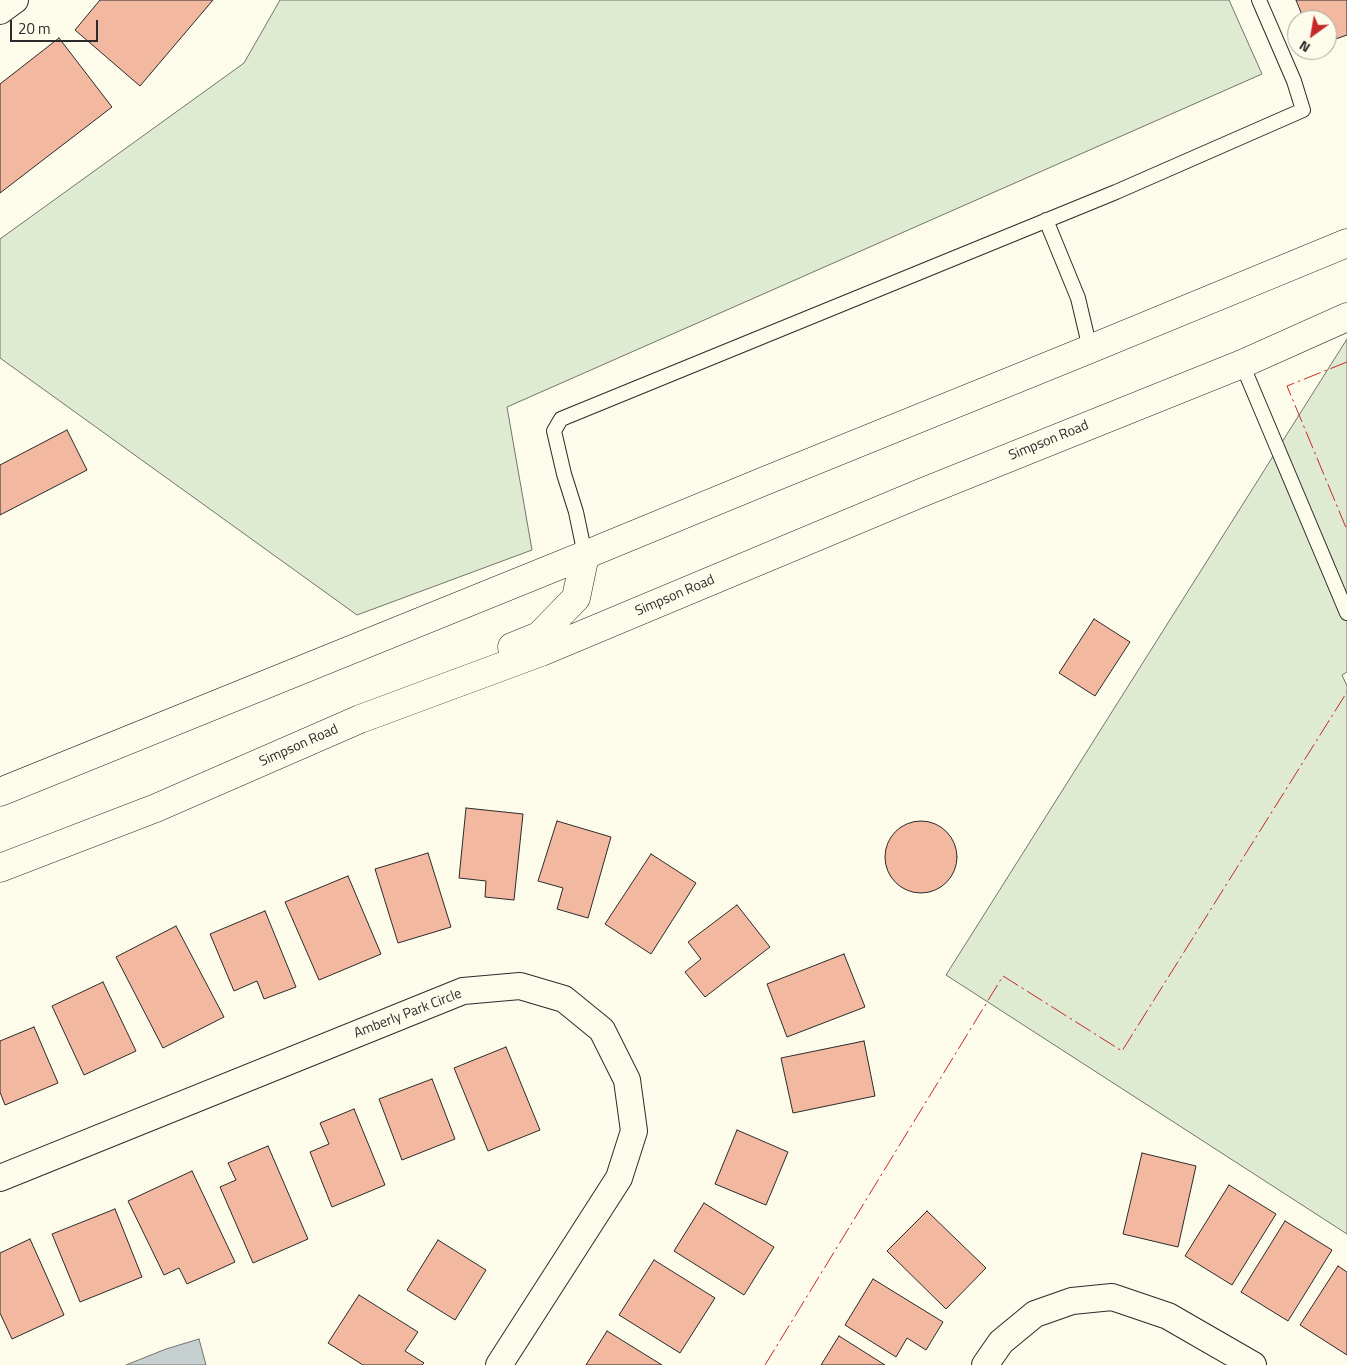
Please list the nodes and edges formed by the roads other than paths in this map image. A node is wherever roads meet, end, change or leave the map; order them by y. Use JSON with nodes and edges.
{"nodes":[{"id":1,"x":15,"y":0,"type":"edge"},
{"id":2,"x":1259,"y":0,"type":"edge"},
{"id":3,"x":0,"y":11,"type":"edge"},
{"id":4,"x":1046,"y":220,"type":"junction"},
{"id":5,"x":1347,"y":242,"type":"edge"},
{"id":6,"x":1347,"y":317,"type":"edge"},
{"id":7,"x":1090,"y":349,"type":"junction"},
{"id":8,"x":1242,"y":364,"type":"junction"},
{"id":9,"x":585,"y":555,"type":"junction"},
{"id":10,"x":1347,"y":613,"type":"edge"},
{"id":11,"x":360,"y":719,"type":"junction"},
{"id":12,"x":0,"y":792,"type":"edge"},
{"id":13,"x":0,"y":868,"type":"edge"},
{"id":14,"x":0,"y":1178,"type":"edge"},
{"id":15,"x":499,"y":1365,"type":"edge"},
{"id":16,"x":985,"y":1365,"type":"edge"},
{"id":17,"x":1253,"y":1365,"type":"edge"}],
"edges":[{"from":1,"to":3,"type":"street"},
{"from":2,"to":4,"type":"lane"},
{"from":4,"to":7,"type":"lane"},
{"from":4,"to":9,"type":"lane"},
{"from":5,"to":7,"type":"main road"},
{"from":6,"to":8,"type":"main road","name":"Simpson Road"},
{"from":7,"to":9,"type":"main road"},
{"from":8,"to":10,"type":"lane"},
{"from":8,"to":11,"type":"main road","name":"Simpson Road"},
{"from":9,"to":11,"type":"main road"},
{"from":9,"to":12,"type":"main road"},
{"from":11,"to":13,"type":"main road","name":"Simpson Road"},
{"from":14,"to":15,"type":"street","name":"Amberly Park Circle"},
{"from":16,"to":17,"type":"street"}]}
